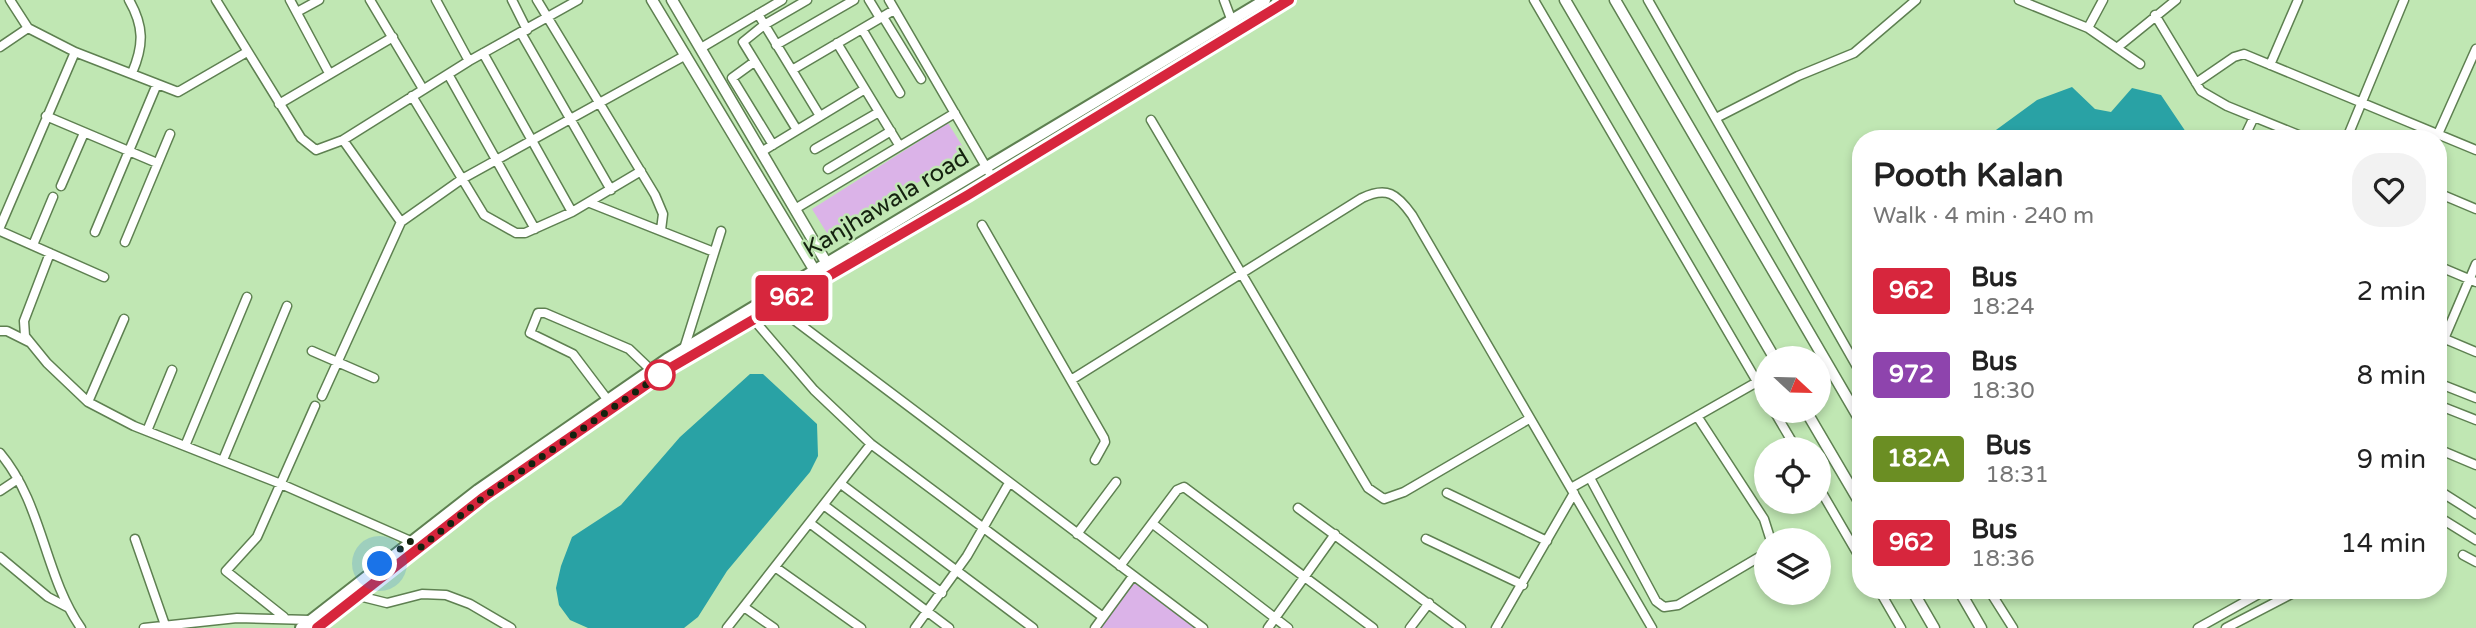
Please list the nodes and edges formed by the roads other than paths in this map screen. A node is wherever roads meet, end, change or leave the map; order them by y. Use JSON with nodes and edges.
{"nodes":[{"id":1,"x":10,"y":0,"type":"edge"},
{"id":2,"x":129,"y":0,"type":"edge"},
{"id":3,"x":216,"y":0,"type":"edge"},
{"id":4,"x":290,"y":0,"type":"edge"},
{"id":5,"x":319,"y":0,"type":"edge"},
{"id":6,"x":370,"y":0,"type":"edge"},
{"id":7,"x":436,"y":0,"type":"edge"},
{"id":8,"x":512,"y":0,"type":"edge"},
{"id":9,"x":537,"y":0,"type":"edge"},
{"id":10,"x":578,"y":0,"type":"edge"},
{"id":11,"x":652,"y":0,"type":"edge"},
{"id":12,"x":672,"y":0,"type":"edge"},
{"id":13,"x":782,"y":0,"type":"edge"},
{"id":14,"x":807,"y":0,"type":"edge"},
{"id":15,"x":854,"y":0,"type":"edge"},
{"id":16,"x":869,"y":0,"type":"edge"},
{"id":17,"x":889,"y":0,"type":"edge"},
{"id":18,"x":1224,"y":0,"type":"edge"},
{"id":19,"x":1265,"y":0,"type":"edge"},
{"id":20,"x":1289,"y":0,"type":"edge"},
{"id":21,"x":1534,"y":0,"type":"edge"},
{"id":22,"x":1565,"y":0,"type":"edge"},
{"id":23,"x":1615,"y":0,"type":"edge"},
{"id":24,"x":1648,"y":0,"type":"edge"},
{"id":25,"x":1916,"y":0,"type":"edge"},
{"id":26,"x":2019,"y":0,"type":"edge"},
{"id":27,"x":2053,"y":0,"type":"edge"},
{"id":28,"x":2103,"y":0,"type":"edge"},
{"id":29,"x":2176,"y":0,"type":"edge"},
{"id":30,"x":2298,"y":0,"type":"edge"},
{"id":31,"x":2404,"y":0,"type":"edge"},
{"id":32,"x":841,"y":3,"type":"edge"},
{"id":33,"x":894,"y":10,"type":"junction"},
{"id":34,"x":2048,"y":11,"type":"junction"},
{"id":35,"x":297,"y":12,"type":"junction"},
{"id":36,"x":758,"y":14,"type":"junction"},
{"id":37,"x":2155,"y":15,"type":"junction"},
{"id":38,"x":548,"y":18,"type":"junction"},
{"id":39,"x":881,"y":18,"type":"junction"},
{"id":40,"x":1232,"y":20,"type":"junction"},
{"id":41,"x":764,"y":25,"type":"junction"},
{"id":42,"x":28,"y":28,"type":"junction"},
{"id":43,"x":862,"y":29,"type":"junction"},
{"id":44,"x":2088,"y":29,"type":"junction"},
{"id":45,"x":524,"y":32,"type":"junction"},
{"id":46,"x":1236,"y":32,"type":"junction"},
{"id":47,"x":393,"y":37,"type":"junction"},
{"id":48,"x":837,"y":43,"type":"junction"},
{"id":49,"x":776,"y":45,"type":"junction"},
{"id":50,"x":0,"y":47,"type":"edge"},
{"id":51,"x":2118,"y":47,"type":"junction"},
{"id":52,"x":701,"y":48,"type":"junction"},
{"id":53,"x":2476,"y":49,"type":"edge"},
{"id":54,"x":75,"y":52,"type":"junction"},
{"id":55,"x":247,"y":52,"type":"junction"},
{"id":56,"x":484,"y":53,"type":"junction"},
{"id":57,"x":686,"y":55,"type":"junction"},
{"id":58,"x":469,"y":61,"type":"junction"},
{"id":59,"x":754,"y":62,"type":"junction"},
{"id":60,"x":2140,"y":64,"type":"dead end"},
{"id":61,"x":2270,"y":65,"type":"junction"},
{"id":62,"x":792,"y":70,"type":"junction"},
{"id":63,"x":132,"y":73,"type":"junction"},
{"id":64,"x":329,"y":73,"type":"junction"},
{"id":65,"x":448,"y":74,"type":"junction"},
{"id":66,"x":921,"y":79,"type":"dead end"},
{"id":67,"x":2196,"y":83,"type":"junction"},
{"id":68,"x":157,"y":84,"type":"junction"},
{"id":69,"x":423,"y":89,"type":"junction"},
{"id":70,"x":865,"y":89,"type":"junction"},
{"id":71,"x":900,"y":93,"type":"dead end"},
{"id":72,"x":412,"y":96,"type":"junction"},
{"id":73,"x":600,"y":101,"type":"junction"},
{"id":74,"x":2362,"y":103,"type":"junction"},
{"id":75,"x":279,"y":104,"type":"junction"},
{"id":76,"x":879,"y":112,"type":"junction"},
{"id":77,"x":955,"y":113,"type":"junction"},
{"id":78,"x":46,"y":116,"type":"junction"},
{"id":79,"x":820,"y":116,"type":"junction"},
{"id":80,"x":2254,"y":117,"type":"junction"},
{"id":81,"x":1716,"y":118,"type":"junction"},
{"id":82,"x":568,"y":120,"type":"junction"},
{"id":83,"x":1152,"y":120,"type":"dead end"},
{"id":84,"x":797,"y":130,"type":"junction"},
{"id":85,"x":2248,"y":130,"type":"edge"},
{"id":86,"x":2286,"y":130,"type":"edge"},
{"id":87,"x":2350,"y":130,"type":"edge"},
{"id":88,"x":2428,"y":130,"type":"edge"},
{"id":89,"x":2440,"y":130,"type":"edge"},
{"id":90,"x":891,"y":131,"type":"junction"},
{"id":91,"x":84,"y":134,"type":"junction"},
{"id":92,"x":170,"y":134,"type":"dead end"},
{"id":93,"x":2447,"y":138,"type":"edge"},
{"id":94,"x":342,"y":140,"type":"junction"},
{"id":95,"x":530,"y":141,"type":"junction"},
{"id":96,"x":773,"y":145,"type":"junction"},
{"id":97,"x":899,"y":145,"type":"junction"},
{"id":98,"x":815,"y":149,"type":"dead end"},
{"id":99,"x":2476,"y":150,"type":"edge"},
{"id":100,"x":761,"y":152,"type":"junction"},
{"id":101,"x":128,"y":153,"type":"junction"},
{"id":102,"x":495,"y":160,"type":"junction"},
{"id":103,"x":158,"y":163,"type":"junction"},
{"id":104,"x":986,"y":167,"type":"junction"},
{"id":105,"x":828,"y":169,"type":"dead end"},
{"id":106,"x":641,"y":171,"type":"junction"},
{"id":107,"x":462,"y":179,"type":"junction"},
{"id":108,"x":993,"y":179,"type":"junction"},
{"id":109,"x":61,"y":186,"type":"dead end"},
{"id":110,"x":611,"y":190,"type":"junction"},
{"id":111,"x":53,"y":197,"type":"dead end"},
{"id":112,"x":2447,"y":197,"type":"edge"},
{"id":113,"x":590,"y":202,"type":"junction"},
{"id":114,"x":795,"y":209,"type":"junction"},
{"id":115,"x":2476,"y":209,"type":"edge"},
{"id":116,"x":572,"y":212,"type":"junction"},
{"id":117,"x":401,"y":222,"type":"junction"},
{"id":118,"x":982,"y":225,"type":"dead end"},
{"id":119,"x":0,"y":229,"type":"edge"},
{"id":120,"x":535,"y":229,"type":"junction"},
{"id":121,"x":661,"y":230,"type":"junction"},
{"id":122,"x":721,"y":231,"type":"dead end"},
{"id":123,"x":95,"y":232,"type":"dead end"},
{"id":124,"x":125,"y":242,"type":"dead end"},
{"id":125,"x":33,"y":245,"type":"junction"},
{"id":126,"x":714,"y":252,"type":"junction"},
{"id":127,"x":50,"y":253,"type":"junction"},
{"id":128,"x":827,"y":263,"type":"junction"},
{"id":129,"x":2476,"y":264,"type":"edge"},
{"id":130,"x":814,"y":270,"type":"junction"},
{"id":131,"x":2447,"y":270,"type":"edge"},
{"id":132,"x":833,"y":274,"type":"junction"},
{"id":133,"x":1244,"y":274,"type":"junction"},
{"id":134,"x":104,"y":277,"type":"dead end"},
{"id":135,"x":2473,"y":280,"type":"edge"},
{"id":136,"x":821,"y":281,"type":"junction"},
{"id":137,"x":247,"y":297,"type":"dead end"},
{"id":138,"x":287,"y":306,"type":"dead end"},
{"id":139,"x":778,"y":307,"type":"junction"},
{"id":140,"x":124,"y":319,"type":"dead end"},
{"id":141,"x":754,"y":320,"type":"junction"},
{"id":142,"x":2447,"y":326,"type":"edge"},
{"id":143,"x":0,"y":331,"type":"edge"},
{"id":144,"x":2447,"y":340,"type":"edge"},
{"id":145,"x":29,"y":343,"type":"junction"},
{"id":146,"x":1767,"y":346,"type":"edge"},
{"id":147,"x":684,"y":349,"type":"junction"},
{"id":148,"x":312,"y":351,"type":"dead end"},
{"id":149,"x":2476,"y":352,"type":"edge"},
{"id":150,"x":1852,"y":358,"type":"edge"},
{"id":151,"x":338,"y":362,"type":"junction"},
{"id":152,"x":172,"y":370,"type":"dead end"},
{"id":153,"x":651,"y":370,"type":"junction"},
{"id":154,"x":1754,"y":377,"type":"edge"},
{"id":155,"x":374,"y":378,"type":"dead end"},
{"id":156,"x":1071,"y":380,"type":"junction"},
{"id":157,"x":1754,"y":384,"type":"edge"},
{"id":158,"x":2447,"y":387,"type":"edge"},
{"id":159,"x":322,"y":396,"type":"dead end"},
{"id":160,"x":2476,"y":398,"type":"edge"},
{"id":161,"x":607,"y":399,"type":"junction"},
{"id":162,"x":88,"y":402,"type":"junction"},
{"id":163,"x":315,"y":406,"type":"dead end"},
{"id":164,"x":1852,"y":406,"type":"edge"},
{"id":165,"x":2447,"y":409,"type":"edge"},
{"id":166,"x":1697,"y":416,"type":"junction"},
{"id":167,"x":1529,"y":419,"type":"junction"},
{"id":168,"x":2476,"y":420,"type":"edge"},
{"id":169,"x":1814,"y":424,"type":"edge"},
{"id":170,"x":147,"y":431,"type":"junction"},
{"id":171,"x":871,"y":444,"type":"junction"},
{"id":172,"x":185,"y":446,"type":"junction"},
{"id":173,"x":0,"y":453,"type":"edge"},
{"id":174,"x":2447,"y":453,"type":"edge"},
{"id":175,"x":223,"y":460,"type":"junction"},
{"id":176,"x":1095,"y":460,"type":"dead end"},
{"id":177,"x":2476,"y":465,"type":"edge"},
{"id":178,"x":1590,"y":478,"type":"junction"},
{"id":179,"x":18,"y":479,"type":"junction"},
{"id":180,"x":1116,"y":482,"type":"dead end"},
{"id":181,"x":1009,"y":483,"type":"junction"},
{"id":182,"x":281,"y":484,"type":"junction"},
{"id":183,"x":841,"y":484,"type":"junction"},
{"id":184,"x":1852,"y":489,"type":"edge"},
{"id":185,"x":0,"y":491,"type":"edge"},
{"id":186,"x":1572,"y":491,"type":"junction"},
{"id":187,"x":1447,"y":493,"type":"dead end"},
{"id":188,"x":2447,"y":495,"type":"edge"},
{"id":189,"x":825,"y":506,"type":"junction"},
{"id":190,"x":1298,"y":508,"type":"dead end"},
{"id":191,"x":1831,"y":508,"type":"edge"},
{"id":192,"x":2476,"y":514,"type":"edge"},
{"id":193,"x":2447,"y":522,"type":"edge"},
{"id":194,"x":811,"y":524,"type":"junction"},
{"id":195,"x":1153,"y":524,"type":"junction"},
{"id":196,"x":983,"y":526,"type":"junction"},
{"id":197,"x":1767,"y":528,"type":"edge"},
{"id":198,"x":1077,"y":534,"type":"junction"},
{"id":199,"x":1335,"y":534,"type":"junction"},
{"id":200,"x":1426,"y":538,"type":"dead end"},
{"id":201,"x":135,"y":539,"type":"dead end"},
{"id":202,"x":2476,"y":540,"type":"edge"},
{"id":203,"x":1547,"y":541,"type":"junction"},
{"id":204,"x":416,"y":544,"type":"junction"},
{"id":205,"x":1852,"y":544,"type":"edge"},
{"id":206,"x":2463,"y":555,"type":"dead end"},
{"id":207,"x":0,"y":557,"type":"edge"},
{"id":208,"x":1754,"y":560,"type":"edge"},
{"id":209,"x":2476,"y":562,"type":"edge"},
{"id":210,"x":1120,"y":566,"type":"junction"},
{"id":211,"x":775,"y":567,"type":"junction"},
{"id":212,"x":957,"y":571,"type":"junction"},
{"id":213,"x":1133,"y":576,"type":"junction"},
{"id":214,"x":1304,"y":577,"type":"junction"},
{"id":215,"x":1523,"y":585,"type":"junction"},
{"id":216,"x":942,"y":593,"type":"junction"},
{"id":217,"x":359,"y":596,"type":"junction"},
{"id":218,"x":1884,"y":599,"type":"edge"},
{"id":219,"x":1917,"y":599,"type":"edge"},
{"id":220,"x":1964,"y":599,"type":"edge"},
{"id":221,"x":1995,"y":599,"type":"edge"},
{"id":222,"x":2250,"y":599,"type":"edge"},
{"id":223,"x":2282,"y":599,"type":"edge"},
{"id":224,"x":1429,"y":603,"type":"junction"},
{"id":225,"x":66,"y":607,"type":"junction"},
{"id":226,"x":744,"y":607,"type":"junction"},
{"id":227,"x":927,"y":612,"type":"junction"},
{"id":228,"x":284,"y":617,"type":"junction"},
{"id":229,"x":1103,"y":617,"type":"junction"},
{"id":230,"x":1275,"y":618,"type":"junction"},
{"id":231,"x":314,"y":624,"type":"edge"},
{"id":232,"x":161,"y":626,"type":"edge"},
{"id":233,"x":77,"y":627,"type":"edge"},
{"id":234,"x":144,"y":628,"type":"edge"},
{"id":235,"x":301,"y":628,"type":"edge"},
{"id":236,"x":511,"y":628,"type":"edge"},
{"id":237,"x":727,"y":628,"type":"edge"},
{"id":238,"x":774,"y":628,"type":"edge"},
{"id":239,"x":861,"y":628,"type":"edge"},
{"id":240,"x":915,"y":628,"type":"edge"},
{"id":241,"x":949,"y":628,"type":"edge"},
{"id":242,"x":1033,"y":628,"type":"edge"},
{"id":243,"x":1095,"y":628,"type":"edge"},
{"id":244,"x":1203,"y":628,"type":"edge"},
{"id":245,"x":1268,"y":628,"type":"edge"},
{"id":246,"x":1288,"y":628,"type":"edge"},
{"id":247,"x":1373,"y":628,"type":"edge"},
{"id":248,"x":1410,"y":628,"type":"edge"},
{"id":249,"x":1461,"y":628,"type":"edge"},
{"id":250,"x":1496,"y":628,"type":"edge"},
{"id":251,"x":1652,"y":628,"type":"edge"},
{"id":252,"x":1901,"y":628,"type":"edge"},
{"id":253,"x":1934,"y":628,"type":"edge"},
{"id":254,"x":1982,"y":628,"type":"edge"},
{"id":255,"x":2013,"y":628,"type":"edge"},
{"id":256,"x":2198,"y":628,"type":"edge"},
{"id":257,"x":2226,"y":628,"type":"edge"}],
"edges":[{"from":1,"to":42,"type":"street"},
{"from":2,"to":63,"type":"street"},
{"from":3,"to":55,"type":"street"},
{"from":4,"to":35,"type":"street"},
{"from":5,"to":35,"type":"street"},
{"from":6,"to":47,"type":"street"},
{"from":7,"to":58,"type":"street"},
{"from":8,"to":45,"type":"street"},
{"from":9,"to":38,"type":"street"},
{"from":10,"to":38,"type":"street"},
{"from":11,"to":57,"type":"street"},
{"from":12,"to":52,"type":"street"},
{"from":13,"to":36,"type":"street"},
{"from":14,"to":41,"type":"street"},
{"from":15,"to":32,"type":"street"},
{"from":16,"to":39,"type":"street"},
{"from":17,"to":33,"type":"street"},
{"from":18,"to":40,"type":"street"},
{"from":19,"to":40,"type":"main road","name":"Kanjhawala road"},
{"from":20,"to":46,"type":"main road","name":"Kanjhawala road"},
{"from":21,"to":154,"type":"street"},
{"from":22,"to":146,"type":"street"},
{"from":23,"to":164,"type":"street"},
{"from":24,"to":81,"type":"street"},
{"from":25,"to":81,"type":"street"},
{"from":26,"to":34,"type":"street"},
{"from":27,"to":34,"type":"street"},
{"from":28,"to":44,"type":"street"},
{"from":29,"to":37,"type":"street"},
{"from":30,"to":61,"type":"street"},
{"from":31,"to":74,"type":"street"},
{"from":32,"to":49,"type":"street"},
{"from":33,"to":39,"type":"street"},
{"from":33,"to":77,"type":"street"},
{"from":34,"to":44,"type":"street"},
{"from":35,"to":64,"type":"street"},
{"from":36,"to":41,"type":"street"},
{"from":36,"to":52,"type":"street"},
{"from":37,"to":51,"type":"street"},
{"from":37,"to":67,"type":"street"},
{"from":38,"to":45,"type":"street"},
{"from":38,"to":73,"type":"street"},
{"from":39,"to":43,"type":"street"},
{"from":39,"to":66,"type":"street"},
{"from":40,"to":46,"type":"street"},
{"from":40,"to":104,"type":"main road","name":"Kanjhawala road"},
{"from":41,"to":49,"type":"street"},
{"from":41,"to":59,"type":"street"},
{"from":42,"to":50,"type":"street"},
{"from":42,"to":54,"type":"street"},
{"from":43,"to":48,"type":"street"},
{"from":43,"to":71,"type":"street"},
{"from":44,"to":51,"type":"street"},
{"from":45,"to":56,"type":"street"},
{"from":45,"to":82,"type":"street"},
{"from":46,"to":108,"type":"main road","name":"Kanjhawala road"},
{"from":47,"to":64,"type":"street"},
{"from":47,"to":69,"type":"street"},
{"from":48,"to":62,"type":"street"},
{"from":48,"to":70,"type":"street"},
{"from":49,"to":62,"type":"street"},
{"from":51,"to":60,"type":"street"},
{"from":52,"to":100,"type":"street"},
{"from":53,"to":89,"type":"street"},
{"from":54,"to":63,"type":"street"},
{"from":54,"to":78,"type":"street"},
{"from":55,"to":68,"type":"street"},
{"from":55,"to":75,"type":"street"},
{"from":56,"to":58,"type":"street"},
{"from":56,"to":95,"type":"street"},
{"from":57,"to":73,"type":"street"},
{"from":57,"to":130,"type":"street"},
{"from":58,"to":65,"type":"street"},
{"from":59,"to":84,"type":"street"},
{"from":59,"to":96,"type":"street"},
{"from":61,"to":67,"type":"street"},
{"from":61,"to":74,"type":"street"},
{"from":62,"to":79,"type":"street"},
{"from":63,"to":68,"type":"street"},
{"from":64,"to":75,"type":"street"},
{"from":65,"to":69,"type":"street"},
{"from":65,"to":102,"type":"street"},
{"from":67,"to":80,"type":"street"},
{"from":68,"to":101,"type":"street"},
{"from":69,"to":72,"type":"street"},
{"from":70,"to":76,"type":"street"},
{"from":70,"to":79,"type":"street"},
{"from":72,"to":94,"type":"street"},
{"from":72,"to":107,"type":"street"},
{"from":73,"to":82,"type":"street"},
{"from":73,"to":106,"type":"street"},
{"from":74,"to":87,"type":"street"},
{"from":74,"to":88,"type":"street"},
{"from":75,"to":94,"type":"street"},
{"from":76,"to":90,"type":"street"},
{"from":76,"to":98,"type":"street"},
{"from":77,"to":97,"type":"street"},
{"from":77,"to":104,"type":"street"},
{"from":78,"to":91,"type":"street"},
{"from":78,"to":119,"type":"street"},
{"from":79,"to":84,"type":"street"},
{"from":80,"to":85,"type":"street"},
{"from":80,"to":86,"type":"street"},
{"from":81,"to":150,"type":"street"},
{"from":82,"to":95,"type":"street"},
{"from":82,"to":110,"type":"street"},
{"from":83,"to":133,"type":"street"},
{"from":84,"to":96,"type":"street"},
{"from":90,"to":97,"type":"street"},
{"from":90,"to":105,"type":"street"},
{"from":91,"to":101,"type":"street"},
{"from":91,"to":109,"type":"street"},
{"from":92,"to":103,"type":"street"},
{"from":93,"to":99,"type":"street"},
{"from":94,"to":117,"type":"street"},
{"from":95,"to":102,"type":"street"},
{"from":95,"to":116,"type":"street"},
{"from":96,"to":100,"type":"street"},
{"from":97,"to":114,"type":"street"},
{"from":100,"to":114,"type":"street"},
{"from":101,"to":103,"type":"street"},
{"from":101,"to":123,"type":"street"},
{"from":102,"to":107,"type":"street"},
{"from":102,"to":120,"type":"street"},
{"from":103,"to":124,"type":"street"},
{"from":104,"to":108,"type":"street"},
{"from":104,"to":128,"type":"main road","name":"Kanjhawala road"},
{"from":106,"to":110,"type":"street"},
{"from":106,"to":121,"type":"street"},
{"from":107,"to":117,"type":"street"},
{"from":107,"to":120,"type":"street"},
{"from":108,"to":132,"type":"main road","name":"Kanjhawala road"},
{"from":110,"to":113,"type":"street"},
{"from":111,"to":125,"type":"street"},
{"from":112,"to":115,"type":"street"},
{"from":113,"to":116,"type":"street"},
{"from":113,"to":121,"type":"street"},
{"from":114,"to":128,"type":"street"},
{"from":116,"to":120,"type":"street"},
{"from":117,"to":151,"type":"street"},
{"from":118,"to":156,"type":"street"},
{"from":119,"to":125,"type":"street"},
{"from":121,"to":126,"type":"street"},
{"from":122,"to":126,"type":"street"},
{"from":125,"to":127,"type":"street"},
{"from":126,"to":147,"type":"street"},
{"from":127,"to":134,"type":"street"},
{"from":127,"to":145,"type":"street"},
{"from":128,"to":130,"type":"main road","name":"Kanjhawala road"},
{"from":128,"to":132,"type":"street"},
{"from":129,"to":135,"type":"street"},
{"from":130,"to":136,"type":"street"},
{"from":130,"to":147,"type":"main road","name":"Kanjhawala road"},
{"from":131,"to":135,"type":"street"},
{"from":132,"to":136,"type":"main road","name":"Kanjhawala road"},
{"from":133,"to":156,"type":"street"},
{"from":133,"to":167,"type":"street"},
{"from":133,"to":167,"type":"street"},
{"from":135,"to":142,"type":"street"},
{"from":136,"to":139,"type":"main road","name":"Kanjhawala road"},
{"from":137,"to":172,"type":"street"},
{"from":138,"to":175,"type":"street"},
{"from":139,"to":141,"type":"main road","name":"Kanjhawala road"},
{"from":139,"to":181,"type":"street"},
{"from":140,"to":162,"type":"street"},
{"from":141,"to":171,"type":"street"},
{"from":141,"to":204,"type":"main road","name":"Kanjhawala road"},
{"from":143,"to":145,"type":"street"},
{"from":144,"to":149,"type":"street"},
{"from":145,"to":162,"type":"street"},
{"from":147,"to":153,"type":"main road","name":"Kanjhawala road"},
{"from":148,"to":151,"type":"street"},
{"from":151,"to":155,"type":"street"},
{"from":151,"to":159,"type":"street"},
{"from":152,"to":170,"type":"street"},
{"from":153,"to":161,"type":"main road","name":"Kanjhawala road"},
{"from":153,"to":161,"type":"street"},
{"from":156,"to":176,"type":"street"},
{"from":157,"to":166,"type":"street"},
{"from":158,"to":160,"type":"street"},
{"from":161,"to":204,"type":"main road","name":"Kanjhawala road"},
{"from":162,"to":170,"type":"street"},
{"from":163,"to":182,"type":"street"},
{"from":165,"to":168,"type":"street"},
{"from":166,"to":178,"type":"street"},
{"from":166,"to":197,"type":"street"},
{"from":167,"to":186,"type":"street"},
{"from":169,"to":184,"type":"street"},
{"from":170,"to":172,"type":"street"},
{"from":171,"to":183,"type":"street"},
{"from":171,"to":196,"type":"street"},
{"from":172,"to":175,"type":"street"},
{"from":173,"to":179,"type":"street"},
{"from":174,"to":177,"type":"street"},
{"from":175,"to":182,"type":"street"},
{"from":178,"to":186,"type":"street"},
{"from":178,"to":208,"type":"street"},
{"from":179,"to":185,"type":"street"},
{"from":179,"to":225,"type":"street"},
{"from":180,"to":198,"type":"street"},
{"from":181,"to":196,"type":"street"},
{"from":181,"to":198,"type":"street"},
{"from":182,"to":204,"type":"street"},
{"from":182,"to":228,"type":"street"},
{"from":183,"to":189,"type":"street"},
{"from":183,"to":212,"type":"street"},
{"from":186,"to":203,"type":"street"},
{"from":186,"to":251,"type":"street"},
{"from":187,"to":203,"type":"street"},
{"from":188,"to":192,"type":"street"},
{"from":189,"to":194,"type":"street"},
{"from":189,"to":216,"type":"street"},
{"from":190,"to":199,"type":"street"},
{"from":191,"to":205,"type":"street"},
{"from":193,"to":202,"type":"street"},
{"from":194,"to":211,"type":"street"},
{"from":194,"to":227,"type":"street"},
{"from":195,"to":210,"type":"street"},
{"from":195,"to":214,"type":"street"},
{"from":195,"to":230,"type":"street"},
{"from":196,"to":212,"type":"street"},
{"from":196,"to":229,"type":"street"},
{"from":198,"to":210,"type":"street"},
{"from":199,"to":214,"type":"street"},
{"from":199,"to":224,"type":"street"},
{"from":200,"to":215,"type":"street"},
{"from":201,"to":232,"type":"street"},
{"from":203,"to":215,"type":"street"},
{"from":204,"to":217,"type":"main road","name":"Kanjhawala road"},
{"from":204,"to":231,"type":"main road","name":"Kanjhawala road"},
{"from":206,"to":209,"type":"street"},
{"from":207,"to":225,"type":"street"},
{"from":210,"to":213,"type":"street"},
{"from":211,"to":226,"type":"street"},
{"from":211,"to":239,"type":"street"},
{"from":212,"to":216,"type":"street"},
{"from":212,"to":242,"type":"street"},
{"from":213,"to":229,"type":"street"},
{"from":213,"to":244,"type":"street"},
{"from":214,"to":230,"type":"street"},
{"from":214,"to":247,"type":"street"},
{"from":215,"to":250,"type":"street"},
{"from":216,"to":227,"type":"street"},
{"from":217,"to":231,"type":"main road","name":"Kanjhawala road"},
{"from":217,"to":236,"type":"street"},
{"from":218,"to":252,"type":"street"},
{"from":219,"to":253,"type":"street"},
{"from":220,"to":254,"type":"street"},
{"from":221,"to":255,"type":"street"},
{"from":222,"to":256,"type":"street"},
{"from":223,"to":257,"type":"street"},
{"from":224,"to":248,"type":"street"},
{"from":224,"to":249,"type":"street"},
{"from":225,"to":233,"type":"street"},
{"from":226,"to":237,"type":"street"},
{"from":226,"to":238,"type":"street"},
{"from":227,"to":240,"type":"street"},
{"from":227,"to":241,"type":"street"},
{"from":228,"to":231,"type":"street"},
{"from":228,"to":232,"type":"street"},
{"from":229,"to":243,"type":"street"},
{"from":230,"to":245,"type":"street"},
{"from":230,"to":246,"type":"street"},
{"from":231,"to":235,"type":"main road","name":"Kanjhawala road"},
{"from":232,"to":234,"type":"street"}]}
